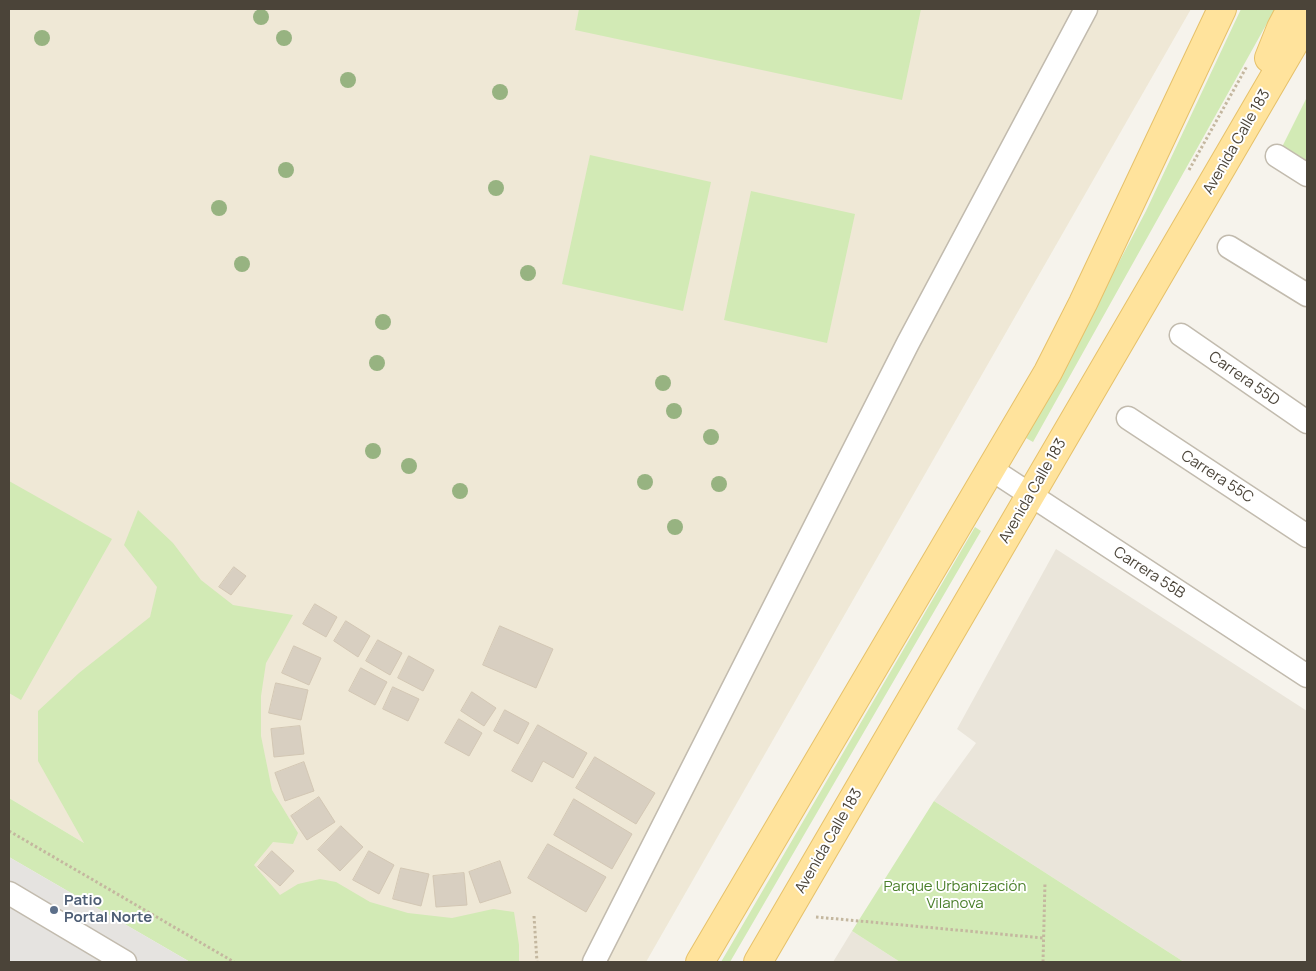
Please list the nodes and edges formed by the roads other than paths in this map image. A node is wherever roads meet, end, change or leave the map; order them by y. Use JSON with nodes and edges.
{"nodes":[{"id":1,"x":1086,"y":9,"type":"edge"},
{"id":2,"x":1222,"y":9,"type":"edge"},
{"id":3,"x":1291,"y":9,"type":"edge"},
{"id":4,"x":1307,"y":21,"type":"edge"},
{"id":5,"x":1241,"y":134,"type":"junction"},
{"id":6,"x":1277,"y":156,"type":"dead end"},
{"id":7,"x":1307,"y":175,"type":"edge"},
{"id":8,"x":1229,"y":247,"type":"dead end"},
{"id":9,"x":1307,"y":295,"type":"edge"},
{"id":10,"x":1181,"y":335,"type":"dead end"},
{"id":11,"x":1128,"y":418,"type":"dead end"},
{"id":12,"x":1307,"y":422,"type":"edge"},
{"id":13,"x":991,"y":469,"type":"junction"},
{"id":14,"x":1030,"y":495,"type":"junction"},
{"id":15,"x":1307,"y":536,"type":"edge"},
{"id":16,"x":1307,"y":676,"type":"edge"},
{"id":17,"x":9,"y":893,"type":"edge"},
{"id":18,"x":125,"y":962,"type":"edge"},
{"id":19,"x":594,"y":962,"type":"edge"},
{"id":20,"x":700,"y":962,"type":"edge"},
{"id":21,"x":758,"y":962,"type":"edge"}],
"edges":[{"from":1,"to":19,"type":"street"},
{"from":2,"to":13,"type":"main road"},
{"from":3,"to":5,"type":"main road"},
{"from":4,"to":5,"type":"main road","name":"Avenida Calle 183"},
{"from":5,"to":14,"type":"main road","name":"Avenida Calle 183"},
{"from":6,"to":7,"type":"street"},
{"from":8,"to":9,"type":"street"},
{"from":10,"to":12,"type":"street","name":"Carrera 55D"},
{"from":11,"to":15,"type":"street","name":"Carrera 55C"},
{"from":13,"to":14,"type":"street","name":"Carrera 55B"},
{"from":13,"to":20,"type":"main road"},
{"from":14,"to":16,"type":"street","name":"Carrera 55B"},
{"from":14,"to":21,"type":"main road","name":"Avenida Calle 183"},
{"from":17,"to":18,"type":"street"}]}
